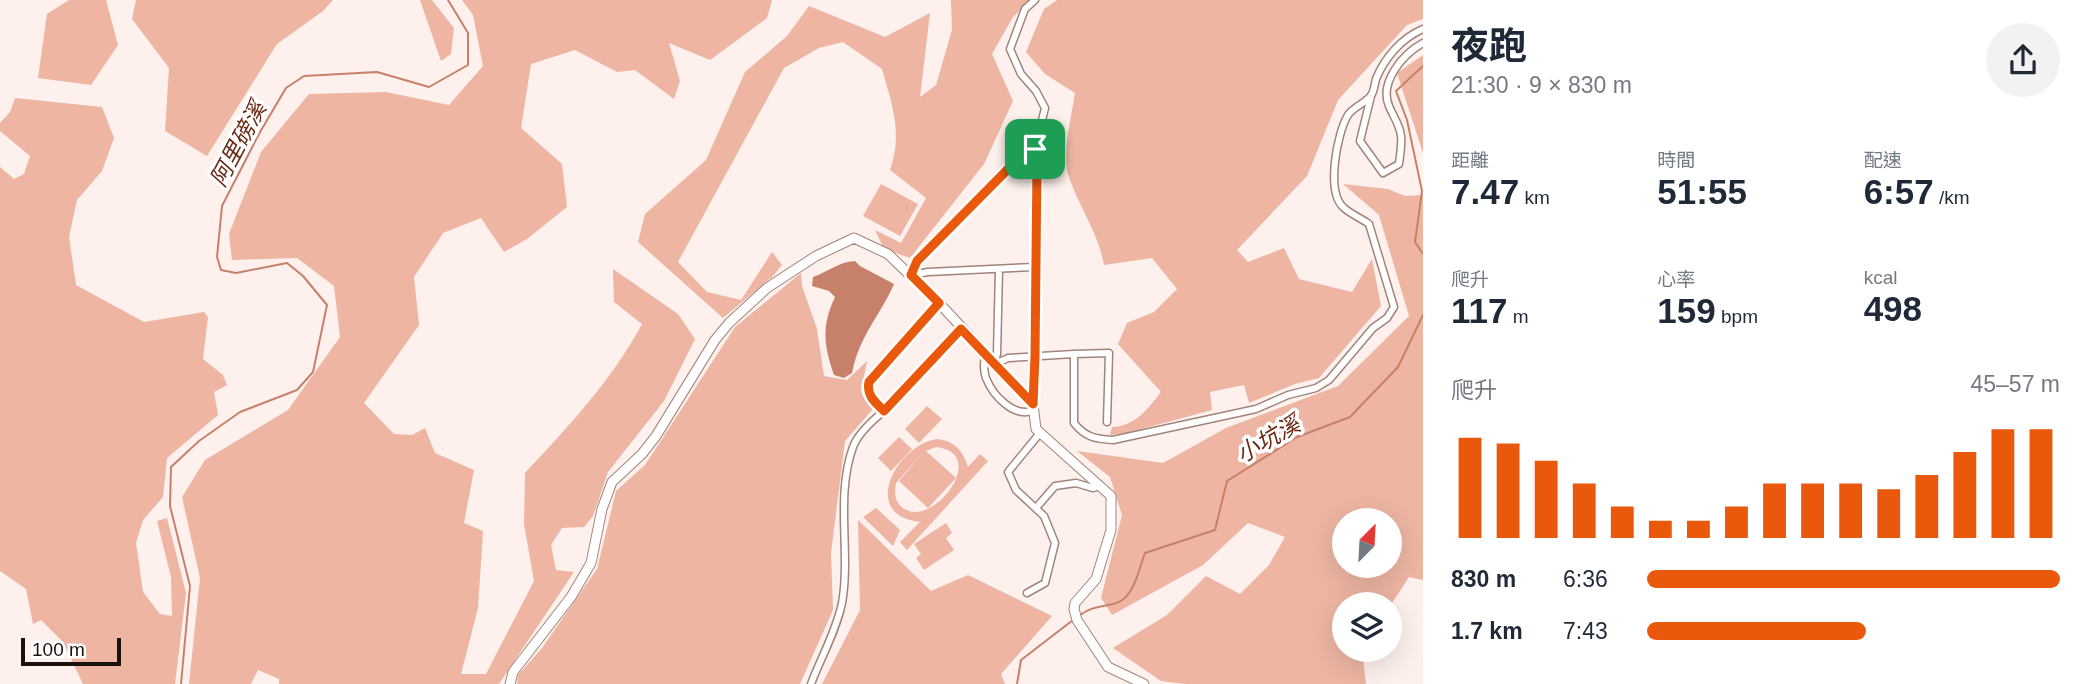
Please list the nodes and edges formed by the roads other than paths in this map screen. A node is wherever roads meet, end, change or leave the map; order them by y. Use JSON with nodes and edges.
{"nodes":[{"id":1,"x":1035,"y":0,"type":"edge"},
{"id":2,"x":1423,"y":30,"type":"edge"},
{"id":3,"x":1423,"y":43,"type":"edge"},
{"id":4,"x":1371,"y":96,"type":"junction"},
{"id":5,"x":1035,"y":149,"type":"junction"},
{"id":6,"x":1034,"y":267,"type":"junction"},
{"id":7,"x":999,"y":269,"type":"junction"},
{"id":8,"x":911,"y":275,"type":"junction"},
{"id":9,"x":939,"y":303,"type":"junction"},
{"id":10,"x":961,"y":329,"type":"junction"},
{"id":11,"x":1074,"y":354,"type":"junction"},
{"id":12,"x":985,"y":355,"type":"junction"},
{"id":13,"x":1035,"y":356,"type":"junction"},
{"id":14,"x":994,"y":364,"type":"junction"},
{"id":15,"x":1034,"y":407,"type":"junction"},
{"id":16,"x":884,"y":411,"type":"junction"},
{"id":17,"x":1107,"y":422,"type":"dead end"},
{"id":18,"x":1040,"y":433,"type":"junction"},
{"id":19,"x":1101,"y":486,"type":"junction"},
{"id":20,"x":1036,"y":508,"type":"junction"},
{"id":21,"x":1027,"y":593,"type":"dead end"},
{"id":22,"x":510,"y":684,"type":"edge"},
{"id":23,"x":811,"y":684,"type":"edge"},
{"id":24,"x":1144,"y":684,"type":"edge"}],
"edges":[{"from":1,"to":5,"type":"street"},
{"from":2,"to":4,"type":"street"},
{"from":3,"to":4,"type":"street"},
{"from":4,"to":11,"type":"street"},
{"from":5,"to":6,"type":"street"},
{"from":5,"to":8,"type":"street"},
{"from":6,"to":7,"type":"street"},
{"from":6,"to":13,"type":"street"},
{"from":7,"to":8,"type":"street"},
{"from":7,"to":14,"type":"street"},
{"from":8,"to":9,"type":"street"},
{"from":8,"to":22,"type":"street"},
{"from":9,"to":10,"type":"street"},
{"from":9,"to":16,"type":"street"},
{"from":10,"to":12,"type":"street"},
{"from":10,"to":16,"type":"street"},
{"from":11,"to":13,"type":"street"},
{"from":11,"to":17,"type":"street"},
{"from":12,"to":14,"type":"street"},
{"from":12,"to":15,"type":"street"},
{"from":13,"to":14,"type":"street"},
{"from":13,"to":15,"type":"street"},
{"from":14,"to":15,"type":"street"},
{"from":15,"to":18,"type":"street"},
{"from":16,"to":23,"type":"street"},
{"from":18,"to":19,"type":"street"},
{"from":18,"to":20,"type":"street"},
{"from":19,"to":20,"type":"street"},
{"from":19,"to":24,"type":"street"},
{"from":20,"to":21,"type":"street"}]}
